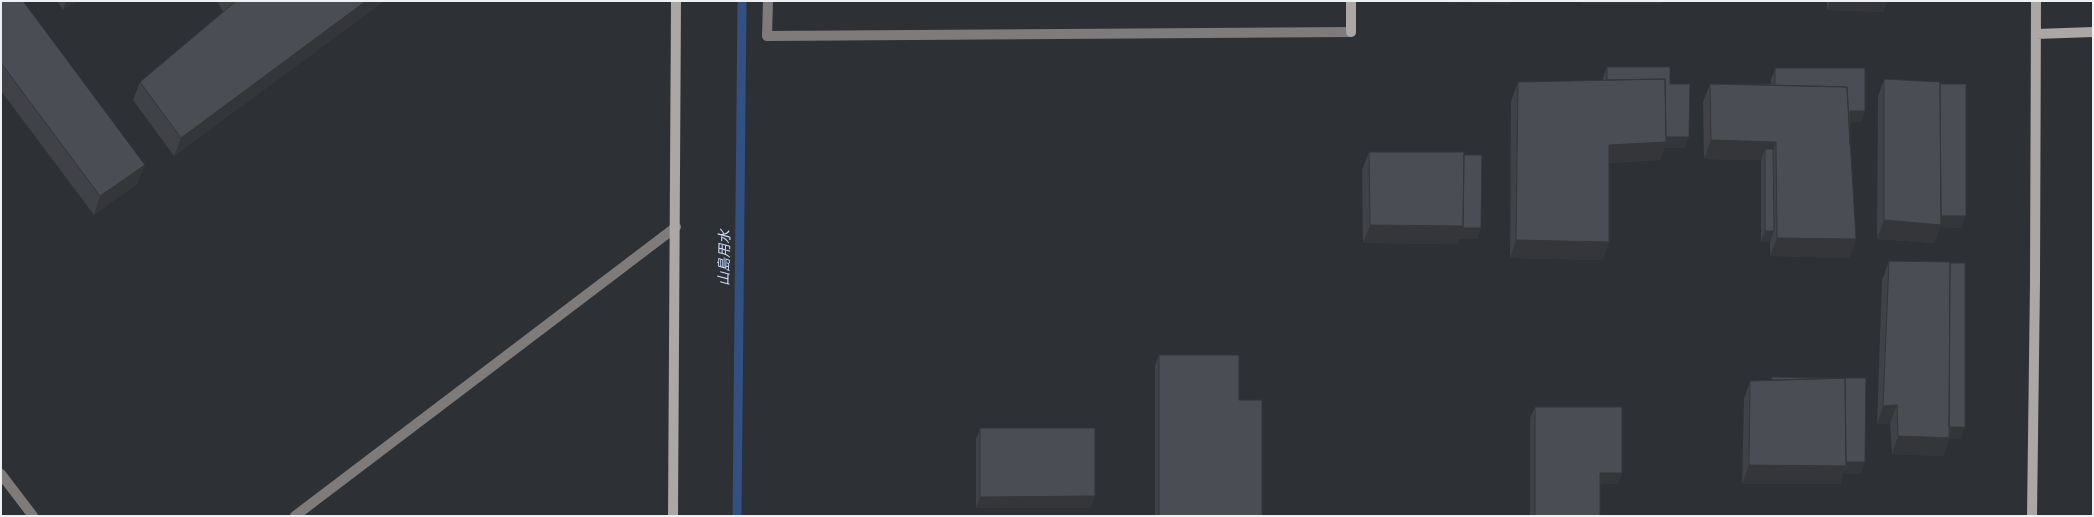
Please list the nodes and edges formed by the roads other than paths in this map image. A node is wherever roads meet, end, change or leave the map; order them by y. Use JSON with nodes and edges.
{"nodes":[{"id":1,"x":676,"y":1,"type":"edge"},
{"id":2,"x":768,"y":1,"type":"edge"},
{"id":3,"x":1352,"y":1,"type":"edge"},
{"id":4,"x":2036,"y":1,"type":"edge"},
{"id":5,"x":2093,"y":32,"type":"edge"},
{"id":6,"x":2036,"y":34,"type":"junction"},
{"id":7,"x":676,"y":227,"type":"junction"},
{"id":8,"x":1,"y":474,"type":"edge"},
{"id":9,"x":32,"y":516,"type":"edge"},
{"id":10,"x":295,"y":516,"type":"edge"},
{"id":11,"x":673,"y":516,"type":"edge"},
{"id":12,"x":2032,"y":516,"type":"edge"}],
"edges":[{"from":1,"to":7,"type":"street"},
{"from":2,"to":3,"type":"street"},
{"from":4,"to":6,"type":"street"},
{"from":5,"to":6,"type":"street"},
{"from":6,"to":12,"type":"street"},
{"from":7,"to":10,"type":"street"},
{"from":7,"to":11,"type":"street"},
{"from":8,"to":9,"type":"street"}]}
